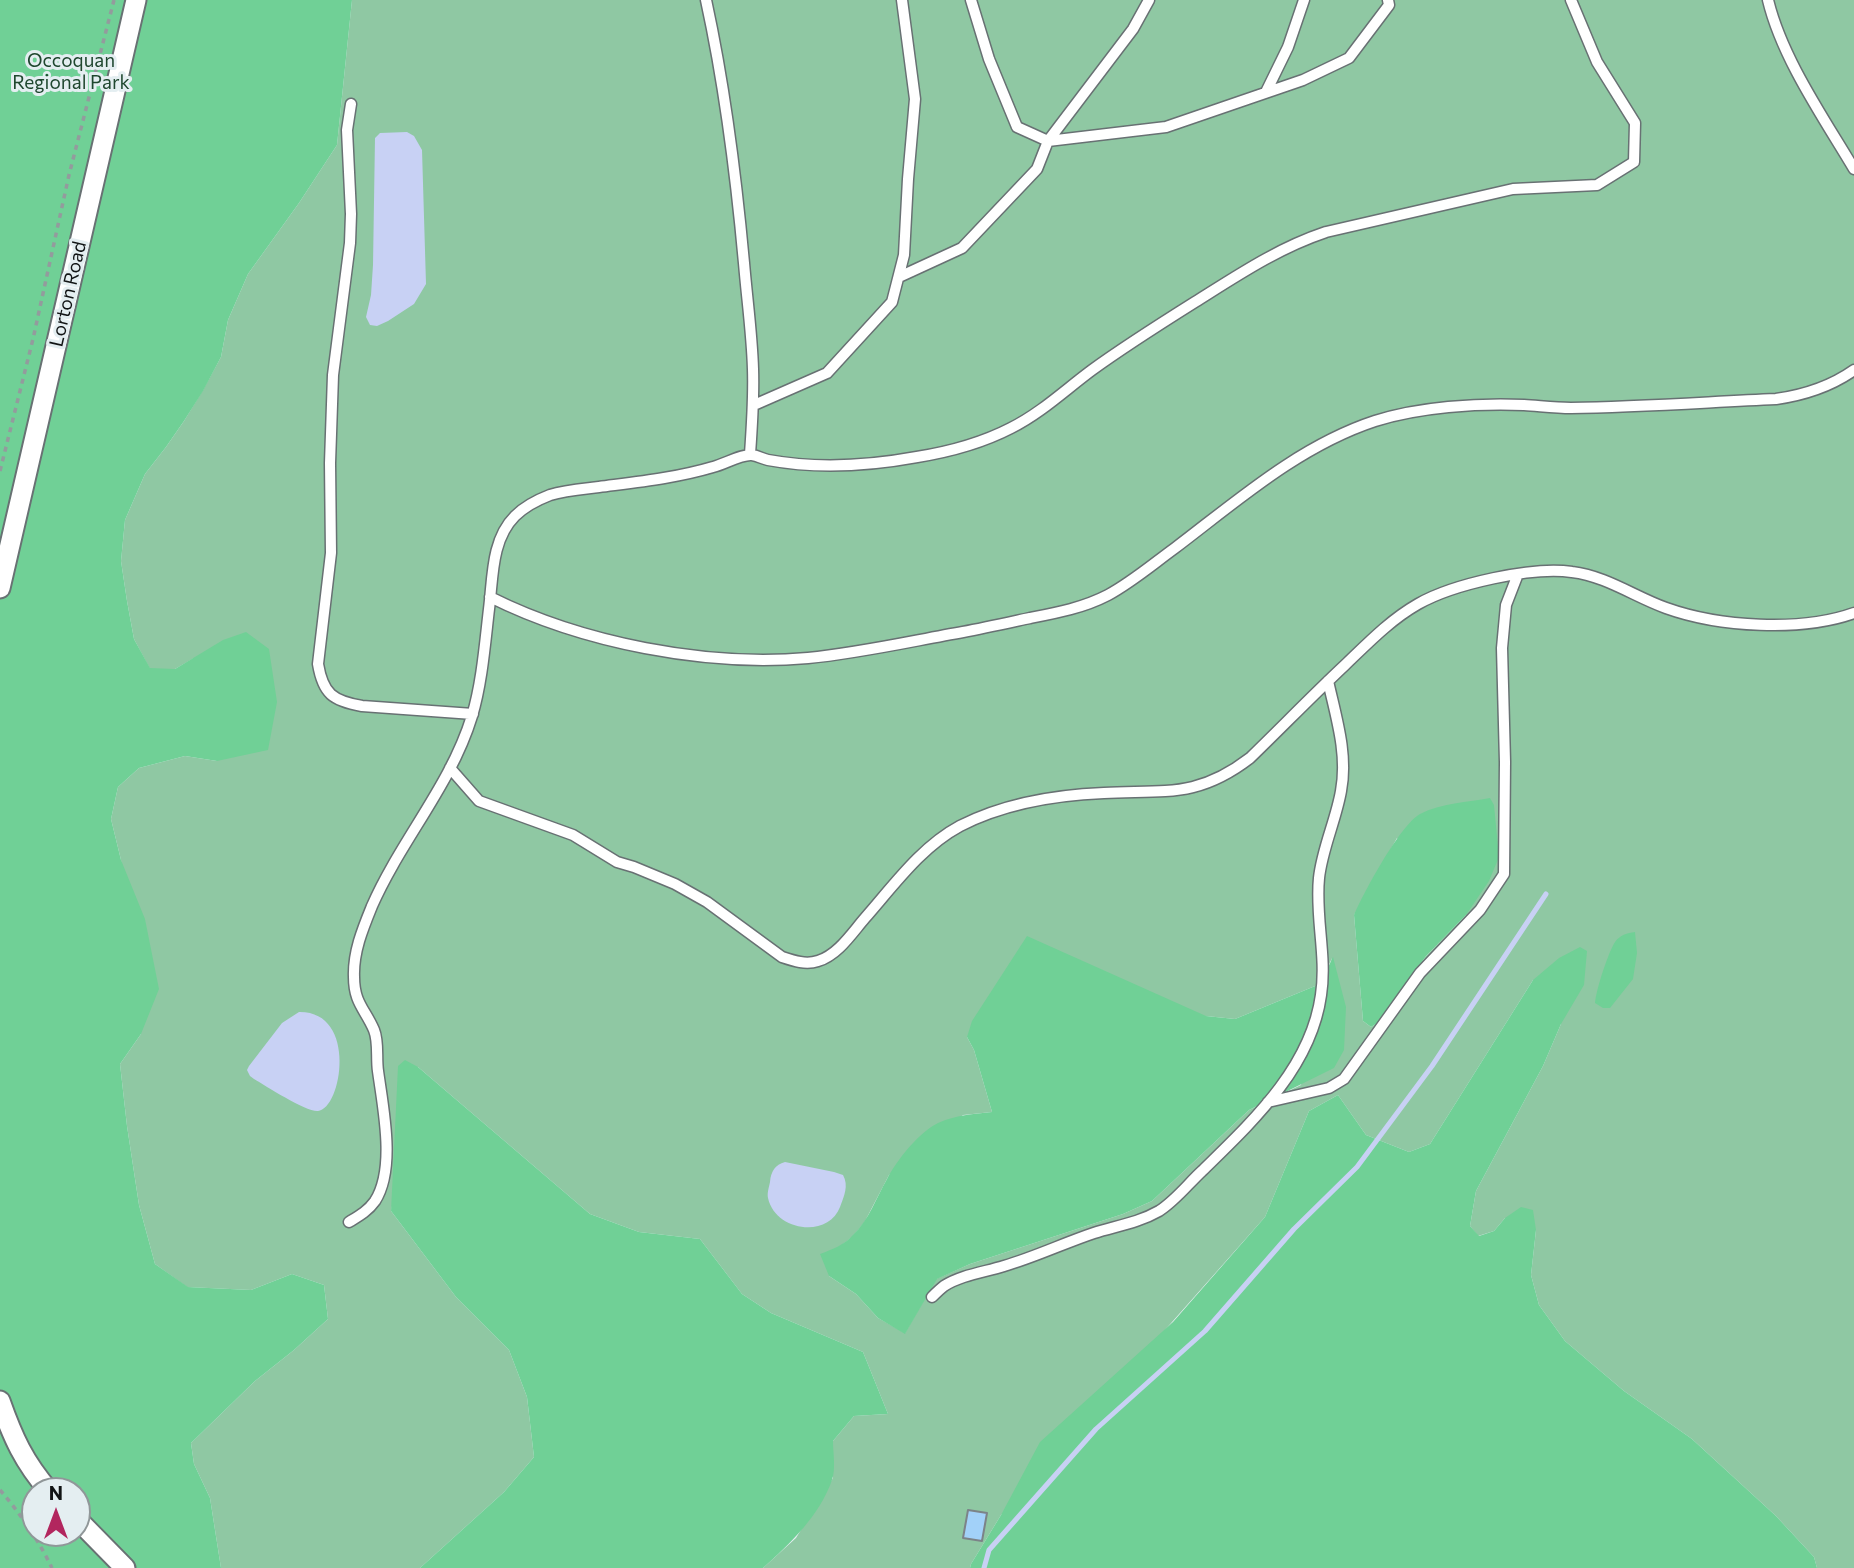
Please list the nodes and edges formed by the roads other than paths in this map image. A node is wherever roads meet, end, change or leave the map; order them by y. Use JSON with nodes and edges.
{"nodes":[{"id":1,"x":136,"y":0,"type":"edge"},
{"id":2,"x":706,"y":0,"type":"edge"},
{"id":3,"x":902,"y":0,"type":"edge"},
{"id":4,"x":971,"y":0,"type":"edge"},
{"id":5,"x":1149,"y":0,"type":"edge"},
{"id":6,"x":1304,"y":0,"type":"edge"},
{"id":7,"x":1388,"y":0,"type":"edge"},
{"id":8,"x":1571,"y":0,"type":"edge"},
{"id":9,"x":1768,"y":0,"type":"edge"},
{"id":10,"x":1266,"y":92,"type":"junction"},
{"id":11,"x":351,"y":104,"type":"dead end"},
{"id":12,"x":1048,"y":141,"type":"junction"},
{"id":13,"x":1854,"y":169,"type":"edge"},
{"id":14,"x":899,"y":277,"type":"junction"},
{"id":15,"x":1854,"y":370,"type":"edge"},
{"id":16,"x":754,"y":405,"type":"junction"},
{"id":17,"x":750,"y":454,"type":"junction"},
{"id":18,"x":1518,"y":574,"type":"junction"},
{"id":19,"x":0,"y":589,"type":"edge"},
{"id":20,"x":490,"y":597,"type":"junction"},
{"id":21,"x":1854,"y":613,"type":"edge"},
{"id":22,"x":1328,"y":681,"type":"junction"},
{"id":23,"x":473,"y":714,"type":"junction"},
{"id":24,"x":450,"y":768,"type":"junction"},
{"id":25,"x":1268,"y":1102,"type":"junction"},
{"id":26,"x":349,"y":1222,"type":"dead end"},
{"id":27,"x":932,"y":1297,"type":"dead end"},
{"id":28,"x":0,"y":1401,"type":"edge"},
{"id":29,"x":37,"y":1477,"type":"edge"},
{"id":30,"x":91,"y":1533,"type":"edge"},
{"id":31,"x":125,"y":1568,"type":"edge"}],
"edges":[{"from":1,"to":19,"type":"street","name":"Lorton Road"},
{"from":2,"to":16,"type":"lane"},
{"from":3,"to":14,"type":"lane"},
{"from":4,"to":12,"type":"lane"},
{"from":5,"to":12,"type":"lane"},
{"from":6,"to":10,"type":"lane"},
{"from":7,"to":10,"type":"lane"},
{"from":8,"to":17,"type":"lane"},
{"from":9,"to":13,"type":"lane"},
{"from":10,"to":12,"type":"lane"},
{"from":11,"to":23,"type":"lane"},
{"from":12,"to":14,"type":"lane"},
{"from":14,"to":16,"type":"lane"},
{"from":15,"to":20,"type":"lane"},
{"from":16,"to":17,"type":"lane"},
{"from":17,"to":20,"type":"lane"},
{"from":18,"to":21,"type":"lane"},
{"from":18,"to":22,"type":"lane"},
{"from":18,"to":25,"type":"lane"},
{"from":20,"to":23,"type":"lane"},
{"from":22,"to":24,"type":"lane"},
{"from":22,"to":25,"type":"lane"},
{"from":23,"to":24,"type":"lane"},
{"from":24,"to":26,"type":"lane"},
{"from":25,"to":27,"type":"lane"},
{"from":28,"to":29,"type":"street"},
{"from":30,"to":31,"type":"street"}]}
